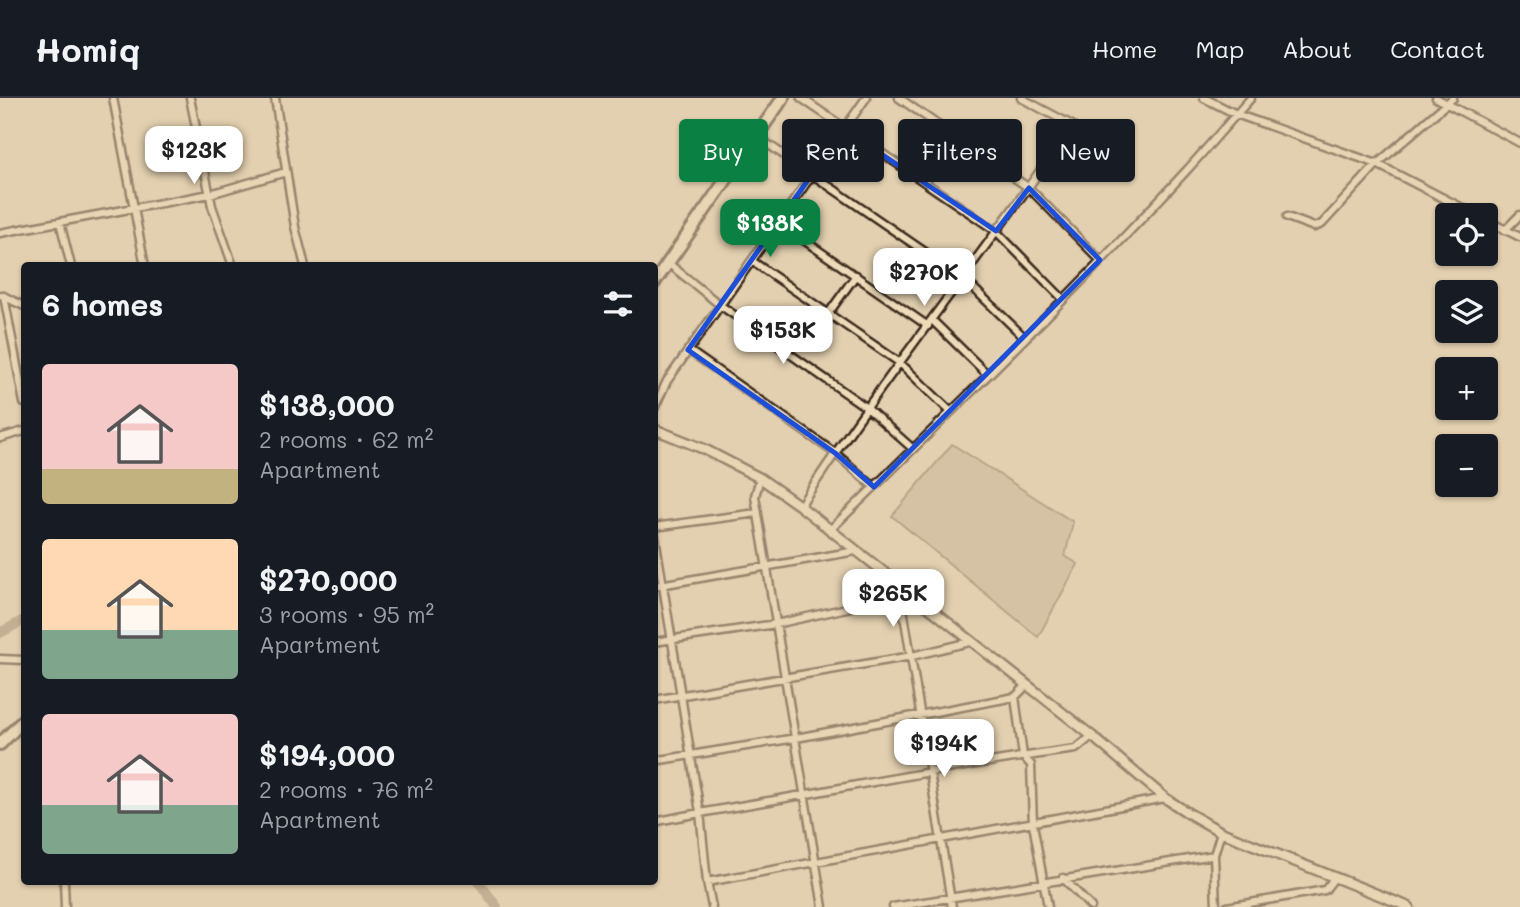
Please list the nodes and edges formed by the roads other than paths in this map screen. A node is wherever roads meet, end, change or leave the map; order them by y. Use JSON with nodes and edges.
{"nodes":[{"id":1,"x":113,"y":98,"type":"edge"},
{"id":2,"x":190,"y":98,"type":"edge"},
{"id":3,"x":275,"y":98,"type":"edge"},
{"id":4,"x":783,"y":98,"type":"edge"},
{"id":5,"x":801,"y":98,"type":"edge"},
{"id":6,"x":866,"y":98,"type":"edge"},
{"id":7,"x":899,"y":98,"type":"edge"},
{"id":8,"x":1021,"y":98,"type":"edge"},
{"id":9,"x":1204,"y":98,"type":"edge"},
{"id":10,"x":1251,"y":98,"type":"edge"},
{"id":11,"x":1436,"y":98,"type":"edge"},
{"id":12,"x":1450,"y":101,"type":"edge"},
{"id":13,"x":1236,"y":114,"type":"junction"},
{"id":14,"x":768,"y":119,"type":"edge"},
{"id":15,"x":830,"y":119,"type":"edge"},
{"id":16,"x":851,"y":119,"type":"edge"},
{"id":17,"x":1520,"y":143,"type":"edge"},
{"id":18,"x":884,"y":156,"type":"edge"},
{"id":19,"x":1377,"y":164,"type":"junction"},
{"id":20,"x":286,"y":172,"type":"junction"},
{"id":21,"x":724,"y":182,"type":"edge"},
{"id":22,"x":807,"y":182,"type":"edge"},
{"id":23,"x":822,"y":182,"type":"edge"},
{"id":24,"x":1029,"y":188,"type":"junction"},
{"id":25,"x":210,"y":194,"type":"junction"},
{"id":26,"x":1453,"y":203,"type":"edge"},
{"id":27,"x":134,"y":206,"type":"junction"},
{"id":28,"x":1520,"y":215,"type":"edge"},
{"id":29,"x":1287,"y":217,"type":"dead end"},
{"id":30,"x":60,"y":222,"type":"junction"},
{"id":31,"x":779,"y":223,"type":"junction"},
{"id":32,"x":1498,"y":226,"type":"edge"},
{"id":33,"x":1505,"y":230,"type":"junction"},
{"id":34,"x":1,"y":231,"type":"edge"},
{"id":35,"x":996,"y":231,"type":"junction"},
{"id":36,"x":1520,"y":237,"type":"edge"},
{"id":37,"x":1100,"y":260,"type":"junction"},
{"id":38,"x":751,"y":261,"type":"junction"},
{"id":39,"x":70,"y":262,"type":"edge"},
{"id":40,"x":144,"y":262,"type":"edge"},
{"id":41,"x":232,"y":262,"type":"edge"},
{"id":42,"x":304,"y":262,"type":"edge"},
{"id":43,"x":668,"y":263,"type":"junction"},
{"id":44,"x":856,"y":275,"type":"junction"},
{"id":45,"x":658,"y":277,"type":"edge"},
{"id":46,"x":963,"y":278,"type":"junction"},
{"id":47,"x":2,"y":295,"type":"edge"},
{"id":48,"x":1063,"y":299,"type":"junction"},
{"id":49,"x":21,"y":304,"type":"edge"},
{"id":50,"x":720,"y":305,"type":"junction"},
{"id":51,"x":828,"y":314,"type":"junction"},
{"id":52,"x":930,"y":323,"type":"junction"},
{"id":53,"x":1025,"y":338,"type":"junction"},
{"id":54,"x":688,"y":350,"type":"junction"},
{"id":55,"x":900,"y":363,"type":"junction"},
{"id":56,"x":988,"y":375,"type":"junction"},
{"id":57,"x":21,"y":388,"type":"edge"},
{"id":58,"x":658,"y":400,"type":"edge"},
{"id":59,"x":867,"y":408,"type":"junction"},
{"id":60,"x":951,"y":412,"type":"junction"},
{"id":61,"x":658,"y":431,"type":"edge"},
{"id":62,"x":21,"y":432,"type":"edge"},
{"id":63,"x":0,"y":438,"type":"edge"},
{"id":64,"x":913,"y":449,"type":"junction"},
{"id":65,"x":835,"y":453,"type":"junction"},
{"id":66,"x":760,"y":478,"type":"junction"},
{"id":67,"x":874,"y":487,"type":"junction"},
{"id":68,"x":800,"y":506,"type":"junction"},
{"id":69,"x":758,"y":513,"type":"junction"},
{"id":70,"x":658,"y":528,"type":"edge"},
{"id":71,"x":831,"y":529,"type":"junction"},
{"id":72,"x":856,"y":551,"type":"junction"},
{"id":73,"x":658,"y":554,"type":"edge"},
{"id":74,"x":767,"y":568,"type":"junction"},
{"id":75,"x":663,"y":585,"type":"junction"},
{"id":76,"x":658,"y":586,"type":"edge"},
{"id":77,"x":905,"y":595,"type":"junction"},
{"id":78,"x":776,"y":624,"type":"junction"},
{"id":79,"x":671,"y":640,"type":"junction"},
{"id":80,"x":658,"y":642,"type":"edge"},
{"id":81,"x":970,"y":642,"type":"junction"},
{"id":82,"x":912,"y":656,"type":"junction"},
{"id":83,"x":0,"y":659,"type":"edge"},
{"id":84,"x":21,"y":660,"type":"edge"},
{"id":85,"x":785,"y":677,"type":"junction"},
{"id":86,"x":1026,"y":686,"type":"junction"},
{"id":87,"x":680,"y":696,"type":"junction"},
{"id":88,"x":1015,"y":696,"type":"junction"},
{"id":89,"x":658,"y":699,"type":"edge"},
{"id":90,"x":921,"y":713,"type":"junction"},
{"id":91,"x":21,"y":723,"type":"edge"},
{"id":92,"x":1092,"y":736,"type":"junction"},
{"id":93,"x":796,"y":738,"type":"junction"},
{"id":94,"x":0,"y":744,"type":"edge"},
{"id":95,"x":691,"y":755,"type":"junction"},
{"id":96,"x":1023,"y":756,"type":"junction"},
{"id":97,"x":658,"y":760,"type":"edge"},
{"id":98,"x":929,"y":771,"type":"junction"},
{"id":99,"x":804,"y":795,"type":"junction"},
{"id":100,"x":1165,"y":798,"type":"junction"},
{"id":101,"x":700,"y":812,"type":"junction"},
{"id":102,"x":658,"y":821,"type":"edge"},
{"id":103,"x":1033,"y":824,"type":"junction"},
{"id":104,"x":1221,"y":832,"type":"junction"},
{"id":105,"x":941,"y":840,"type":"junction"},
{"id":106,"x":1214,"y":855,"type":"junction"},
{"id":107,"x":816,"y":862,"type":"junction"},
{"id":108,"x":1335,"y":877,"type":"junction"},
{"id":109,"x":1063,"y":878,"type":"junction"},
{"id":110,"x":1045,"y":881,"type":"junction"},
{"id":111,"x":707,"y":883,"type":"junction"},
{"id":112,"x":64,"y":885,"type":"edge"},
{"id":113,"x":950,"y":897,"type":"junction"},
{"id":114,"x":1389,"y":903,"type":"edge"},
{"id":115,"x":65,"y":907,"type":"edge"},
{"id":116,"x":712,"y":907,"type":"edge"},
{"id":117,"x":823,"y":907,"type":"edge"},
{"id":118,"x":893,"y":907,"type":"edge"},
{"id":119,"x":952,"y":907,"type":"edge"},
{"id":120,"x":1048,"y":907,"type":"edge"},
{"id":121,"x":1091,"y":907,"type":"edge"},
{"id":122,"x":1216,"y":907,"type":"edge"},
{"id":123,"x":1227,"y":907,"type":"edge"},
{"id":124,"x":1409,"y":907,"type":"edge"}],
"edges":[{"from":1,"to":27,"type":"street"},
{"from":2,"to":25,"type":"street"},
{"from":3,"to":20,"type":"street"},
{"from":4,"to":14,"type":"highway"},
{"from":5,"to":15,"type":"street"},
{"from":6,"to":16,"type":"street"},
{"from":7,"to":24,"type":"street"},
{"from":8,"to":24,"type":"street"},
{"from":9,"to":13,"type":"street"},
{"from":10,"to":13,"type":"street"},
{"from":11,"to":12,"type":"street"},
{"from":12,"to":17,"type":"street"},
{"from":12,"to":19,"type":"street"},
{"from":13,"to":19,"type":"street"},
{"from":13,"to":37,"type":"street"},
{"from":18,"to":35,"type":"street"},
{"from":19,"to":26,"type":"street"},
{"from":19,"to":29,"type":"street"},
{"from":20,"to":25,"type":"street"},
{"from":20,"to":42,"type":"street"},
{"from":21,"to":43,"type":"highway"},
{"from":22,"to":31,"type":"street"},
{"from":23,"to":46,"type":"street"},
{"from":24,"to":35,"type":"street"},
{"from":24,"to":37,"type":"street"},
{"from":25,"to":27,"type":"street"},
{"from":25,"to":41,"type":"street"},
{"from":27,"to":30,"type":"street"},
{"from":27,"to":40,"type":"street"},
{"from":28,"to":33,"type":"street"},
{"from":30,"to":34,"type":"street"},
{"from":30,"to":39,"type":"street"},
{"from":31,"to":38,"type":"street"},
{"from":31,"to":44,"type":"street"},
{"from":32,"to":33,"type":"street"},
{"from":33,"to":36,"type":"street"},
{"from":35,"to":46,"type":"street"},
{"from":35,"to":48,"type":"street"},
{"from":37,"to":48,"type":"street"},
{"from":38,"to":50,"type":"street"},
{"from":38,"to":51,"type":"street"},
{"from":43,"to":45,"type":"highway"},
{"from":43,"to":50,"type":"street"},
{"from":44,"to":51,"type":"street"},
{"from":44,"to":52,"type":"street"},
{"from":46,"to":52,"type":"street"},
{"from":46,"to":53,"type":"street"},
{"from":47,"to":49,"type":"street"},
{"from":47,"to":57,"type":"street"},
{"from":48,"to":53,"type":"street"},
{"from":50,"to":54,"type":"street"},
{"from":50,"to":59,"type":"street"},
{"from":51,"to":55,"type":"street"},
{"from":52,"to":55,"type":"street"},
{"from":52,"to":56,"type":"street"},
{"from":53,"to":56,"type":"street"},
{"from":54,"to":58,"type":"street"},
{"from":54,"to":65,"type":"street"},
{"from":55,"to":59,"type":"street"},
{"from":55,"to":60,"type":"street"},
{"from":56,"to":60,"type":"street"},
{"from":59,"to":64,"type":"street"},
{"from":59,"to":65,"type":"street"},
{"from":60,"to":64,"type":"street"},
{"from":61,"to":66,"type":"main road"},
{"from":62,"to":63,"type":"street"},
{"from":64,"to":67,"type":"street"},
{"from":65,"to":67,"type":"street"},
{"from":65,"to":68,"type":"street"},
{"from":66,"to":68,"type":"main road"},
{"from":66,"to":69,"type":"street"},
{"from":67,"to":71,"type":"street"},
{"from":68,"to":71,"type":"main road"},
{"from":69,"to":70,"type":"street"},
{"from":69,"to":74,"type":"street"},
{"from":71,"to":72,"type":"main road"},
{"from":72,"to":74,"type":"street"},
{"from":72,"to":77,"type":"main road"},
{"from":73,"to":75,"type":"street"},
{"from":74,"to":75,"type":"street"},
{"from":74,"to":78,"type":"street"},
{"from":75,"to":76,"type":"street"},
{"from":75,"to":79,"type":"street"},
{"from":77,"to":78,"type":"street"},
{"from":77,"to":81,"type":"main road"},
{"from":77,"to":82,"type":"street"},
{"from":78,"to":79,"type":"street"},
{"from":78,"to":85,"type":"street"},
{"from":79,"to":80,"type":"street"},
{"from":79,"to":87,"type":"street"},
{"from":81,"to":82,"type":"street"},
{"from":81,"to":86,"type":"main road"},
{"from":82,"to":85,"type":"street"},
{"from":82,"to":90,"type":"street"},
{"from":83,"to":84,"type":"street"},
{"from":85,"to":87,"type":"street"},
{"from":85,"to":93,"type":"street"},
{"from":86,"to":88,"type":"street"},
{"from":86,"to":92,"type":"main road"},
{"from":87,"to":89,"type":"street"},
{"from":87,"to":95,"type":"street"},
{"from":88,"to":90,"type":"street"},
{"from":88,"to":96,"type":"street"},
{"from":90,"to":93,"type":"street"},
{"from":90,"to":98,"type":"street"},
{"from":91,"to":94,"type":"highway"},
{"from":92,"to":96,"type":"street"},
{"from":92,"to":100,"type":"main road"},
{"from":93,"to":95,"type":"street"},
{"from":93,"to":99,"type":"street"},
{"from":95,"to":97,"type":"street"},
{"from":95,"to":101,"type":"street"},
{"from":96,"to":98,"type":"street"},
{"from":96,"to":103,"type":"street"},
{"from":98,"to":99,"type":"street"},
{"from":98,"to":105,"type":"street"},
{"from":99,"to":101,"type":"street"},
{"from":99,"to":107,"type":"street"},
{"from":100,"to":103,"type":"street"},
{"from":100,"to":104,"type":"main road"},
{"from":101,"to":102,"type":"street"},
{"from":101,"to":111,"type":"street"},
{"from":103,"to":105,"type":"street"},
{"from":103,"to":110,"type":"street"},
{"from":104,"to":106,"type":"street"},
{"from":104,"to":108,"type":"main road"},
{"from":105,"to":107,"type":"street"},
{"from":105,"to":113,"type":"street"},
{"from":106,"to":109,"type":"street"},
{"from":106,"to":122,"type":"street"},
{"from":107,"to":111,"type":"street"},
{"from":107,"to":117,"type":"street"},
{"from":108,"to":114,"type":"main road"},
{"from":108,"to":123,"type":"street"},
{"from":109,"to":110,"type":"street"},
{"from":109,"to":121,"type":"street"},
{"from":110,"to":113,"type":"street"},
{"from":110,"to":120,"type":"street"},
{"from":111,"to":116,"type":"street"},
{"from":112,"to":115,"type":"street"},
{"from":113,"to":118,"type":"street"},
{"from":113,"to":119,"type":"street"},
{"from":114,"to":124,"type":"main road"}]}
